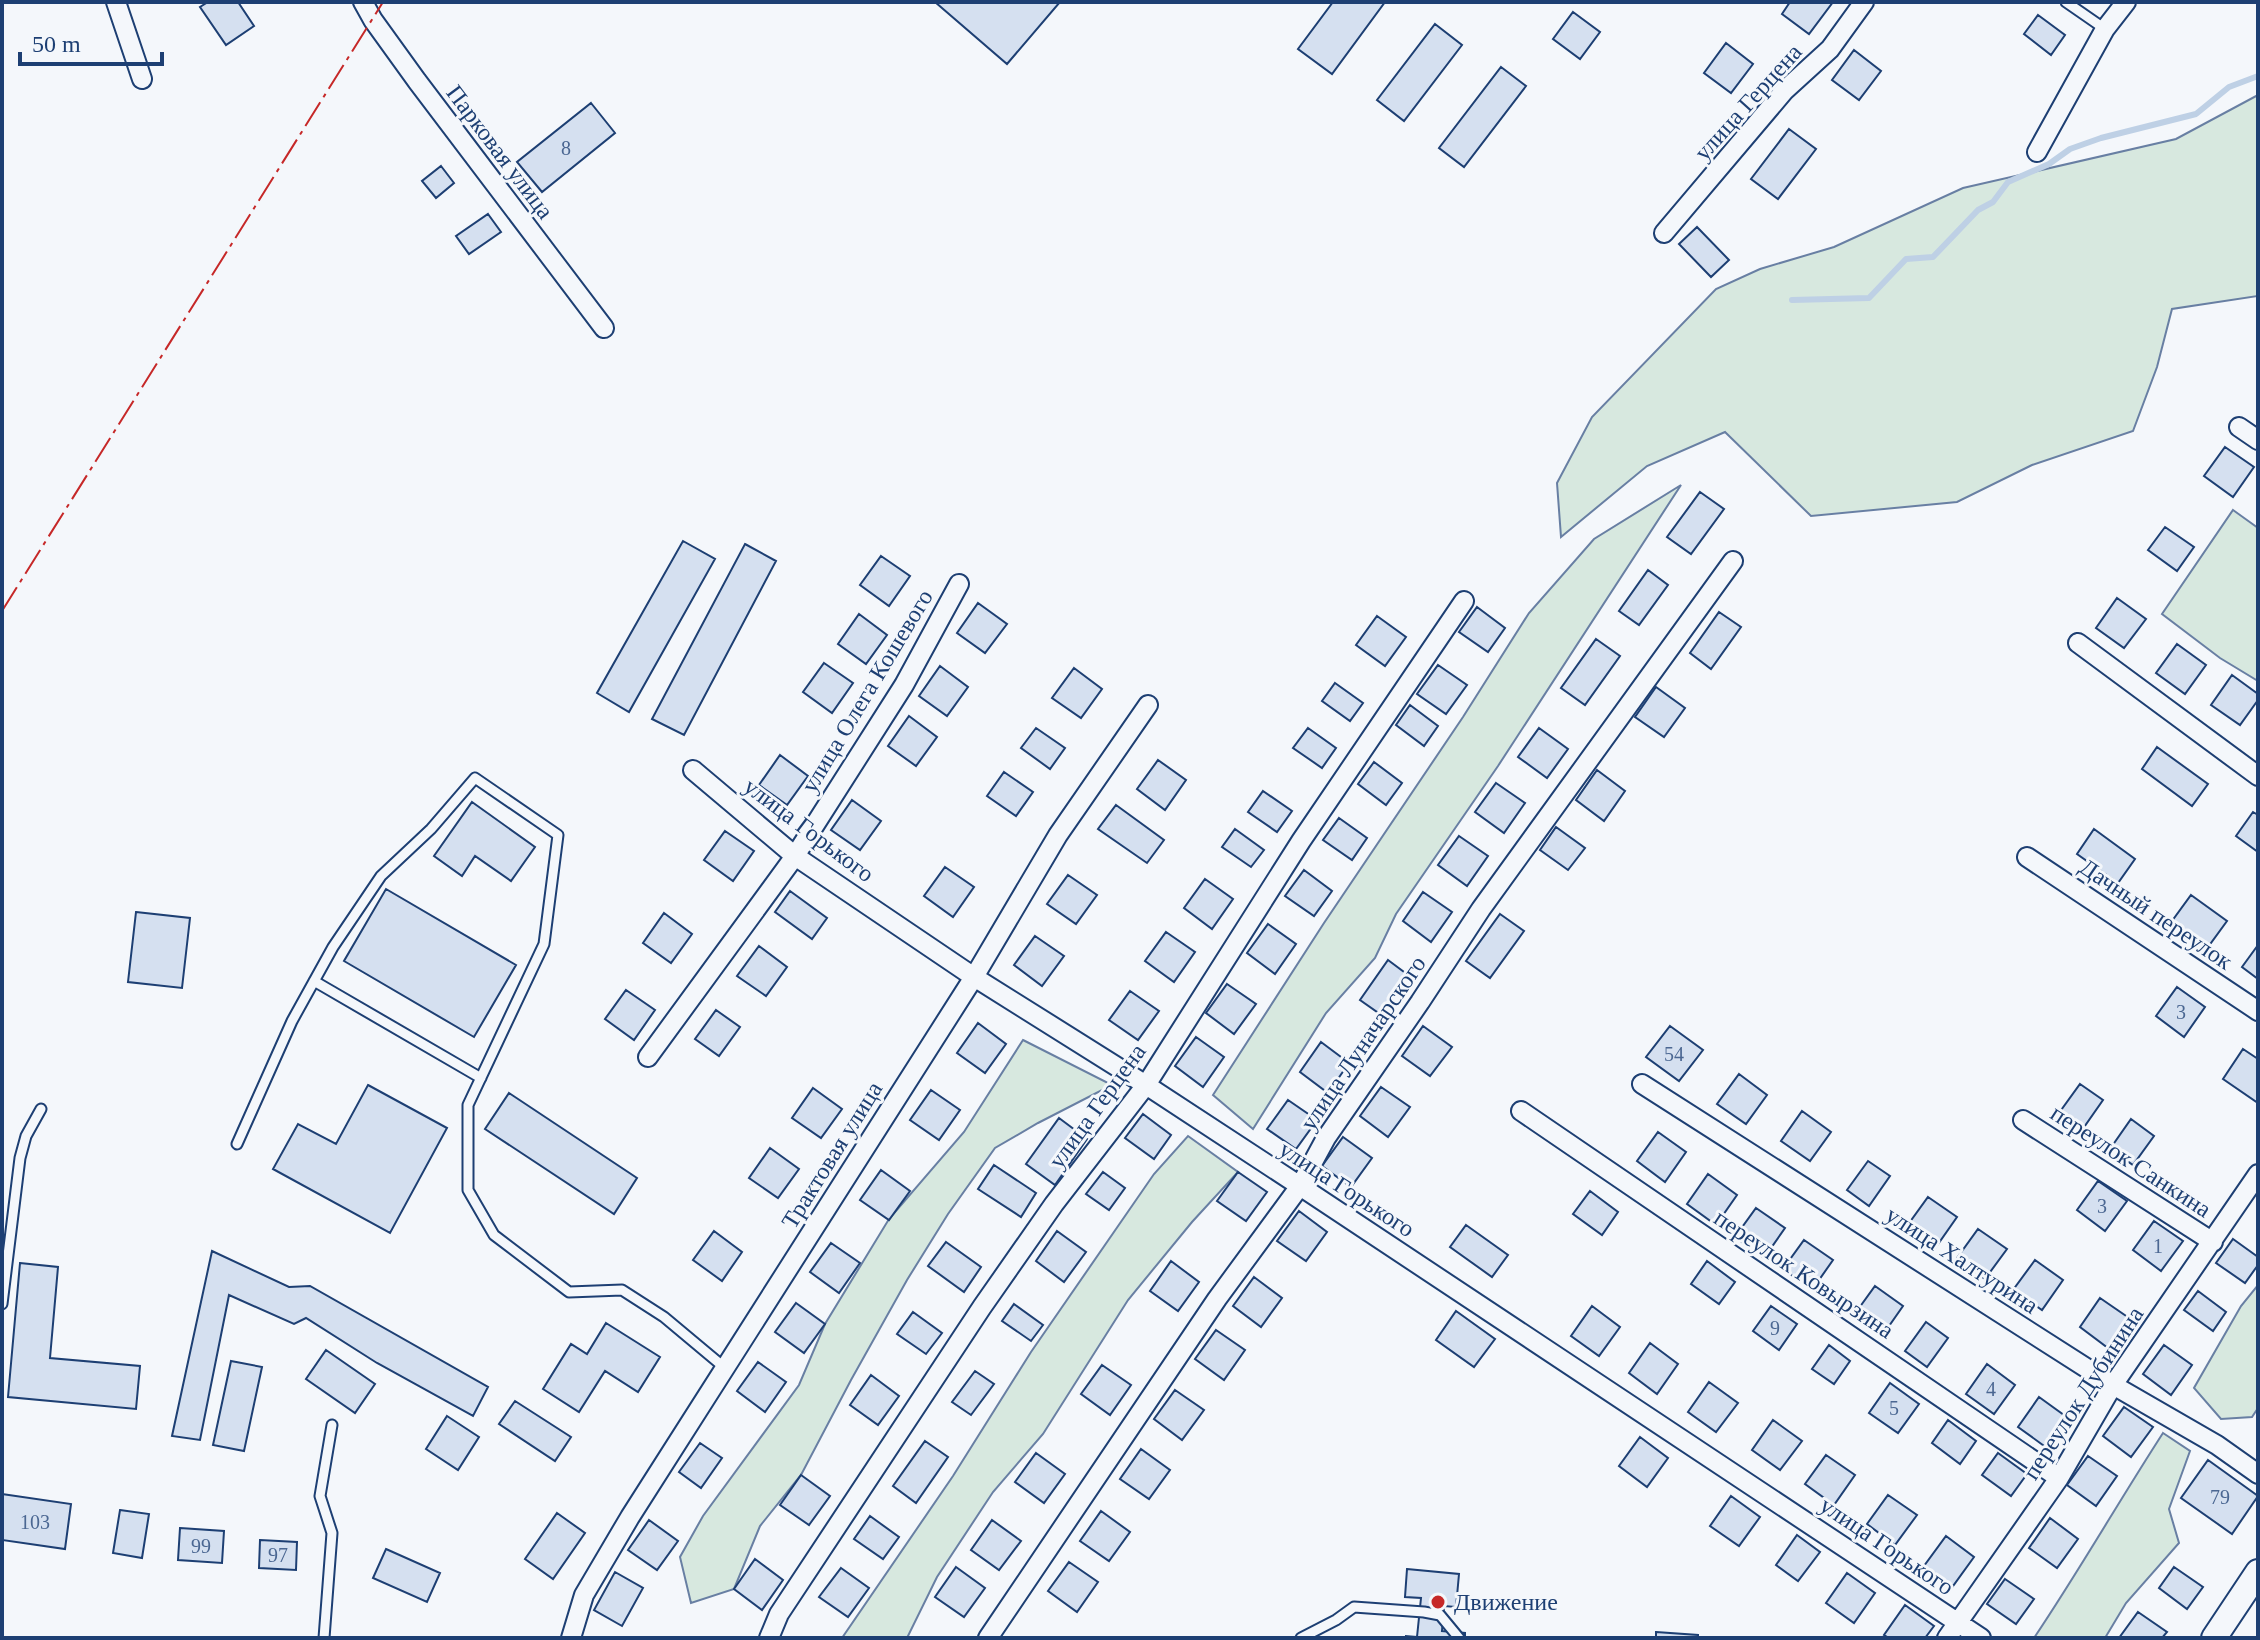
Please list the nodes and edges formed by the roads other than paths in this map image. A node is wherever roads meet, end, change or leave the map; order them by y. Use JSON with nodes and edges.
{"nodes":[{"id":1,"x":116,"y":2,"type":"edge"},
{"id":2,"x":363,"y":2,"type":"edge"},
{"id":3,"x":1864,"y":2,"type":"edge"},
{"id":4,"x":2066,"y":2,"type":"edge"},
{"id":5,"x":2126,"y":2,"type":"edge"},
{"id":6,"x":2105,"y":29,"type":"junction"},
{"id":7,"x":142,"y":79,"type":"dead end"},
{"id":8,"x":2037,"y":152,"type":"dead end"},
{"id":9,"x":1664,"y":233,"type":"dead end"},
{"id":10,"x":604,"y":328,"type":"dead end"},
{"id":11,"x":2239,"y":427,"type":"dead end"},
{"id":12,"x":2258,"y":440,"type":"edge"},
{"id":13,"x":1733,"y":561,"type":"dead end"},
{"id":14,"x":959,"y":584,"type":"dead end"},
{"id":15,"x":1464,"y":601,"type":"dead end"},
{"id":16,"x":2078,"y":643,"type":"dead end"},
{"id":17,"x":1148,"y":705,"type":"dead end"},
{"id":18,"x":693,"y":770,"type":"dead end"},
{"id":19,"x":2258,"y":776,"type":"edge"},
{"id":20,"x":795,"y":856,"type":"junction"},
{"id":21,"x":2027,"y":857,"type":"dead end"},
{"id":22,"x":974,"y":977,"type":"junction"},
{"id":23,"x":314,"y":981,"type":"junction"},
{"id":24,"x":2258,"y":1011,"type":"edge"},
{"id":25,"x":648,"y":1057,"type":"dead end"},
{"id":26,"x":481,"y":1078,"type":"junction"},
{"id":27,"x":1642,"y":1084,"type":"dead end"},
{"id":28,"x":1146,"y":1085,"type":"junction"},
{"id":29,"x":41,"y":1109,"type":"dead end"},
{"id":30,"x":1521,"y":1111,"type":"dead end"},
{"id":31,"x":2023,"y":1120,"type":"dead end"},
{"id":32,"x":237,"y":1144,"type":"dead end"},
{"id":33,"x":2258,"y":1174,"type":"edge"},
{"id":34,"x":1300,"y":1186,"type":"junction"},
{"id":35,"x":2213,"y":1242,"type":"junction"},
{"id":36,"x":2,"y":1304,"type":"edge"},
{"id":37,"x":725,"y":1368,"type":"junction"},
{"id":38,"x":2113,"y":1385,"type":"junction"},
{"id":39,"x":332,"y":1425,"type":"dead end"},
{"id":40,"x":2258,"y":1474,"type":"edge"},
{"id":41,"x":2059,"y":1478,"type":"junction"},
{"id":42,"x":2258,"y":1572,"type":"edge"},
{"id":43,"x":1958,"y":1622,"type":"junction"},
{"id":44,"x":324,"y":1638,"type":"edge"},
{"id":45,"x":571,"y":1638,"type":"edge"},
{"id":46,"x":769,"y":1638,"type":"edge"},
{"id":47,"x":988,"y":1638,"type":"edge"},
{"id":48,"x":1301,"y":1638,"type":"edge"},
{"id":49,"x":1459,"y":1638,"type":"edge"},
{"id":50,"x":1947,"y":1638,"type":"edge"},
{"id":51,"x":1981,"y":1638,"type":"edge"},
{"id":52,"x":2214,"y":1638,"type":"edge"}],
"edges":[{"from":1,"to":7,"type":"street"},
{"from":2,"to":10,"type":"street","name":"Парковая улица"},
{"from":3,"to":9,"type":"street","name":"улица Герцена"},
{"from":4,"to":6,"type":"lane"},
{"from":5,"to":6,"type":"street"},
{"from":6,"to":8,"type":"street"},
{"from":11,"to":12,"type":"street"},
{"from":13,"to":34,"type":"street","name":"улица Луначарского"},
{"from":14,"to":20,"type":"street","name":"улица Олега Кошевого"},
{"from":15,"to":28,"type":"street","name":"улица Герцена"},
{"from":16,"to":19,"type":"street"},
{"from":17,"to":22,"type":"street","name":"Трактовая улица"},
{"from":18,"to":20,"type":"street","name":"улица Горького"},
{"from":20,"to":22,"type":"street","name":"улица Горького"},
{"from":20,"to":25,"type":"street","name":"улица Олега Кошевого"},
{"from":21,"to":24,"type":"street","name":"Дачный переулок"},
{"from":22,"to":28,"type":"street","name":"улица Горького"},
{"from":22,"to":37,"type":"street","name":"Трактовая улица"},
{"from":23,"to":26,"type":"lane"},
{"from":23,"to":26,"type":"lane"},
{"from":23,"to":32,"type":"lane"},
{"from":26,"to":37,"type":"lane"},
{"from":27,"to":38,"type":"street","name":"улица Халтурина"},
{"from":28,"to":34,"type":"street","name":"улица Горького"},
{"from":28,"to":46,"type":"street","name":"улица Герцена"},
{"from":29,"to":36,"type":"lane"},
{"from":30,"to":41,"type":"street","name":"переулок Ковырзина"},
{"from":31,"to":35,"type":"street","name":"переулок Санкина"},
{"from":33,"to":35,"type":"street","name":"переулок Дубинина"},
{"from":34,"to":43,"type":"street","name":"улица Горького"},
{"from":34,"to":47,"type":"street","name":"улица Луначарского"},
{"from":35,"to":38,"type":"street","name":"переулок Дубинина"},
{"from":37,"to":45,"type":"street","name":"Трактовая улица"},
{"from":38,"to":40,"type":"street","name":"улица Халтурина"},
{"from":38,"to":41,"type":"street","name":"переулок Дубинина"},
{"from":39,"to":44,"type":"lane"},
{"from":41,"to":43,"type":"street","name":"переулок Дубинина"},
{"from":42,"to":52,"type":"street"},
{"from":43,"to":50,"type":"street","name":"переулок Дубинина"},
{"from":43,"to":51,"type":"street","name":"улица Горького"},
{"from":48,"to":49,"type":"lane"}]}
